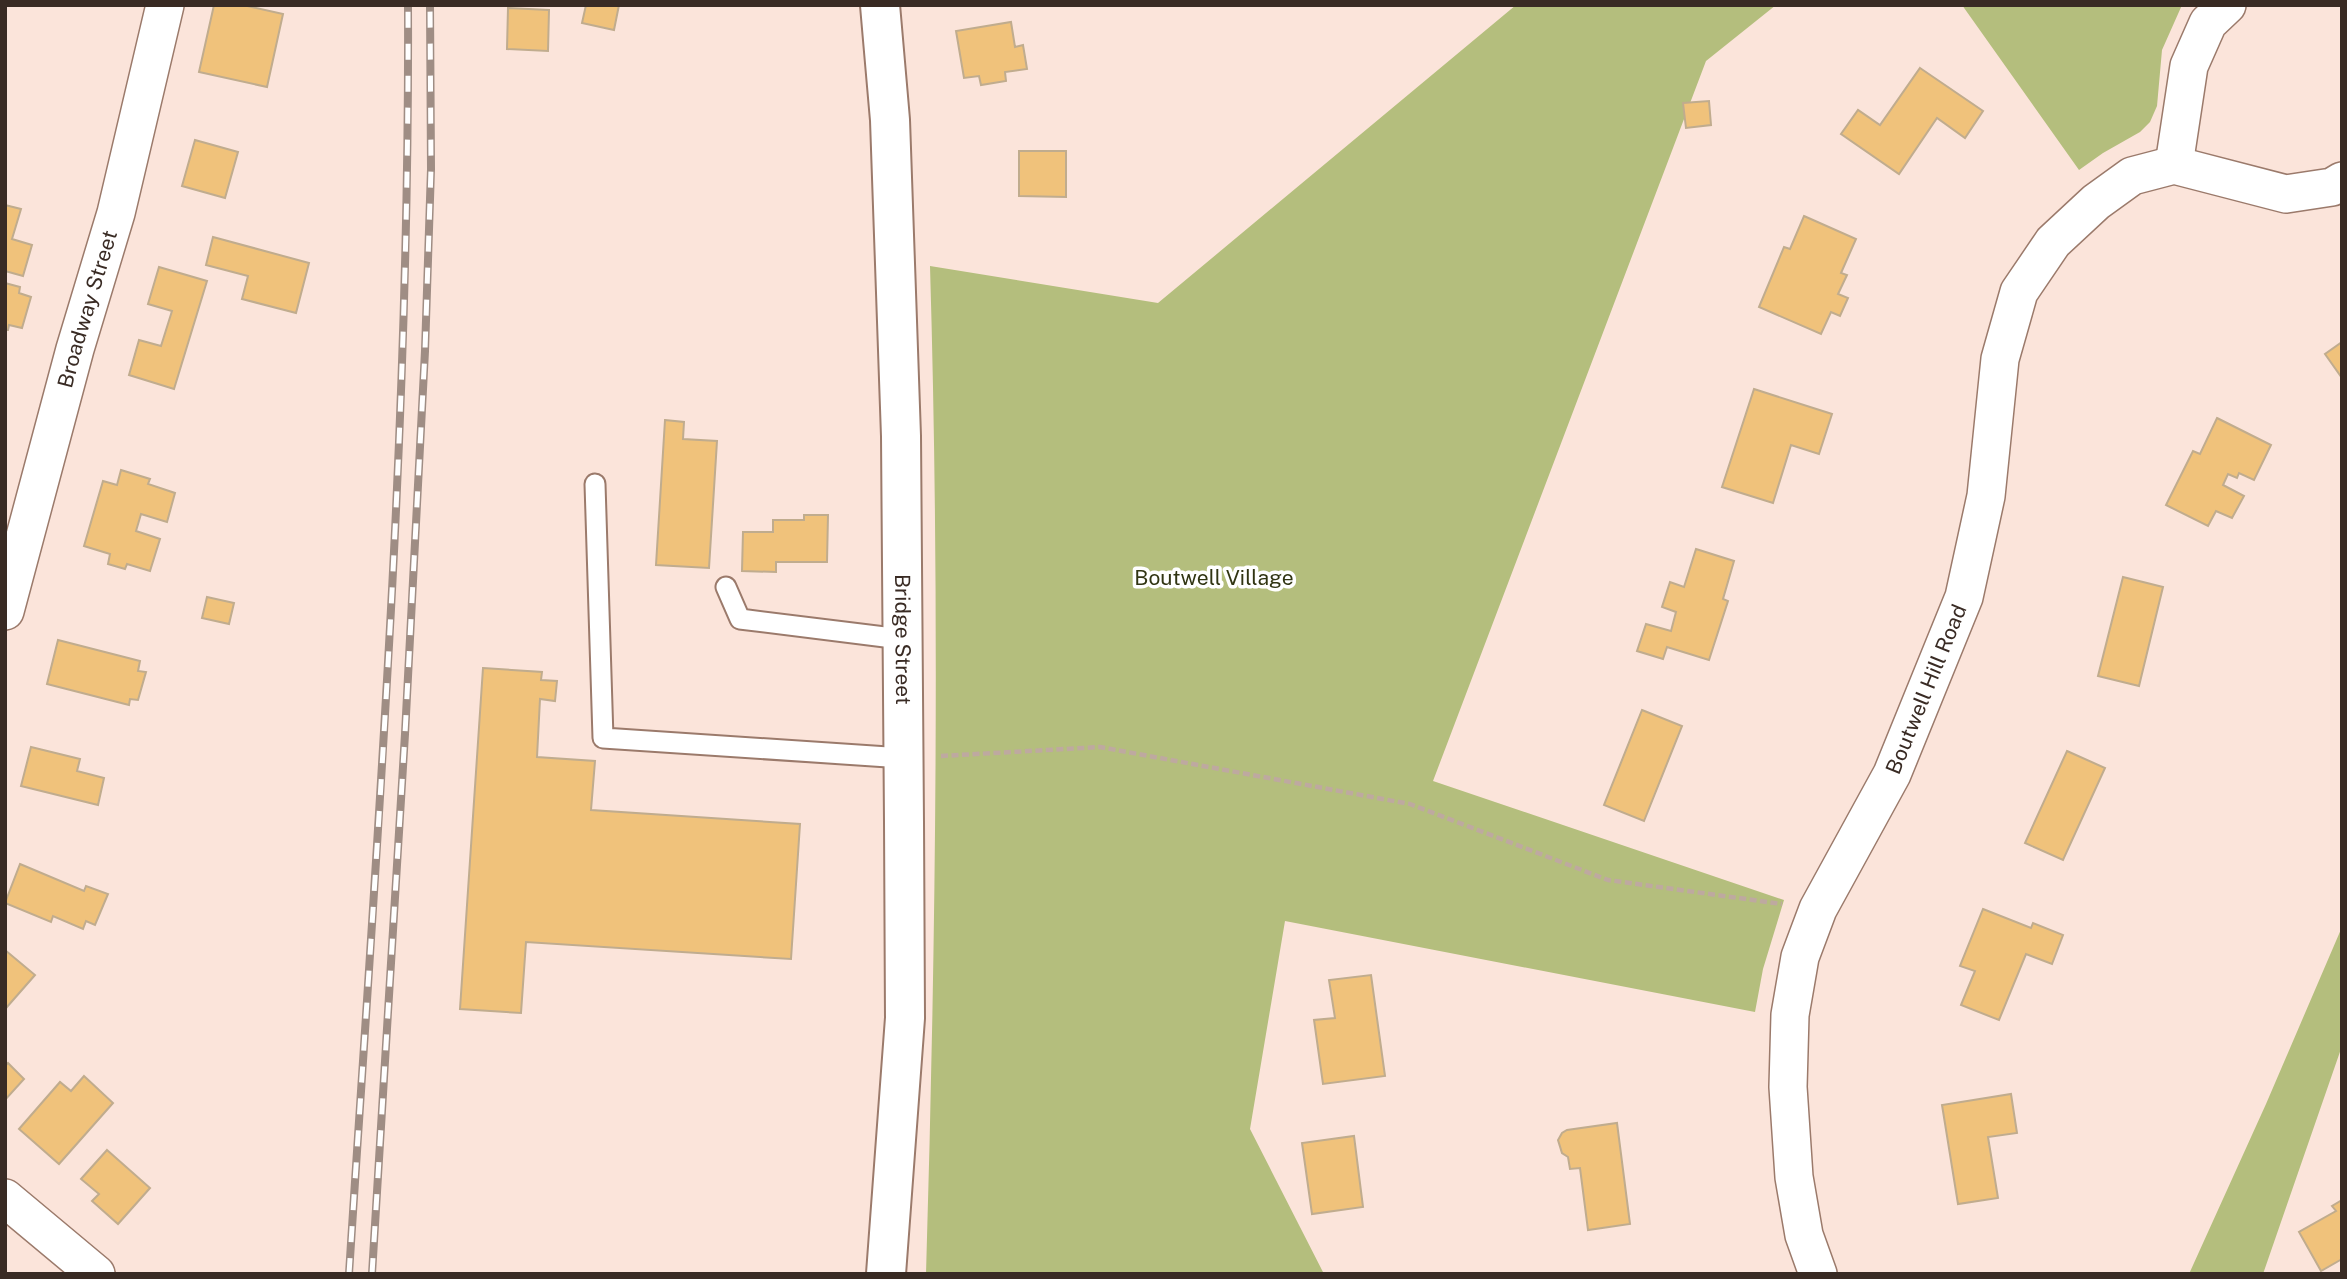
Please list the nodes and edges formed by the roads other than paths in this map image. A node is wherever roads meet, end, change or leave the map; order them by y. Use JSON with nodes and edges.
{"nodes":[{"id":1,"x":164,"y":5,"type":"edge"},
{"id":2,"x":880,"y":5,"type":"edge"},
{"id":3,"x":2227,"y":5,"type":"edge"},
{"id":4,"x":2174,"y":165,"type":"junction"},
{"id":5,"x":2342,"y":181,"type":"edge"},
{"id":6,"x":595,"y":484,"type":"dead end"},
{"id":7,"x":726,"y":587,"type":"dead end"},
{"id":8,"x":5,"y":611,"type":"edge"},
{"id":9,"x":901,"y":639,"type":"junction"},
{"id":10,"x":903,"y":758,"type":"junction"},
{"id":11,"x":5,"y":1198,"type":"edge"},
{"id":12,"x":96,"y":1274,"type":"edge"},
{"id":13,"x":886,"y":1274,"type":"edge"},
{"id":14,"x":1818,"y":1274,"type":"edge"}],
"edges":[{"from":1,"to":8,"type":"street","name":"Broadway Street"},
{"from":2,"to":9,"type":"main road","name":"Bridge Street"},
{"from":3,"to":4,"type":"street"},
{"from":4,"to":5,"type":"street","name":"Boutwell Hill Road"},
{"from":4,"to":14,"type":"street","name":"Boutwell Hill Road"},
{"from":6,"to":10,"type":"lane"},
{"from":7,"to":9,"type":"lane"},
{"from":9,"to":10,"type":"main road","name":"Bridge Street"},
{"from":10,"to":13,"type":"main road","name":"Bridge Street"},
{"from":11,"to":12,"type":"street"}]}
